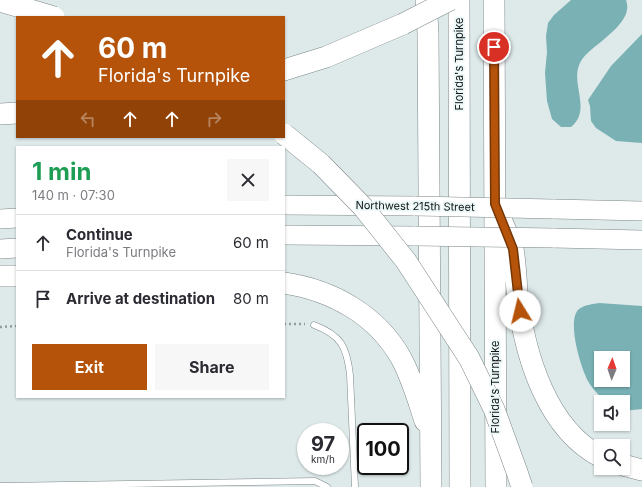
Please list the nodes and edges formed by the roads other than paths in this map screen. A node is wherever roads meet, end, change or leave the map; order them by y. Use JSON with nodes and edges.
{"nodes":[{"id":1,"x":20,"y":0,"type":"edge"},
{"id":2,"x":426,"y":0,"type":"edge"},
{"id":3,"x":450,"y":0,"type":"edge"},
{"id":4,"x":459,"y":0,"type":"edge"},
{"id":5,"x":494,"y":0,"type":"edge"},
{"id":6,"x":0,"y":1,"type":"edge"},
{"id":7,"x":0,"y":12,"type":"edge"},
{"id":8,"x":51,"y":16,"type":"edge"},
{"id":9,"x":285,"y":70,"type":"edge"},
{"id":10,"x":16,"y":113,"type":"edge"},
{"id":11,"x":0,"y":114,"type":"edge"},
{"id":12,"x":285,"y":135,"type":"edge"},
{"id":13,"x":495,"y":204,"type":"junction"},
{"id":14,"x":285,"y":205,"type":"edge"},
{"id":15,"x":642,"y":211,"type":"edge"},
{"id":16,"x":16,"y":218,"type":"edge"},
{"id":17,"x":0,"y":219,"type":"edge"},
{"id":18,"x":285,"y":235,"type":"edge"},
{"id":19,"x":642,"y":240,"type":"edge"},
{"id":20,"x":16,"y":248,"type":"edge"},
{"id":21,"x":0,"y":249,"type":"edge"},
{"id":22,"x":0,"y":276,"type":"edge"},
{"id":23,"x":16,"y":276,"type":"edge"},
{"id":24,"x":285,"y":283,"type":"edge"},
{"id":25,"x":314,"y":325,"type":"road end"},
{"id":26,"x":431,"y":437,"type":"junction"},
{"id":27,"x":594,"y":452,"type":"edge"},
{"id":28,"x":630,"y":467,"type":"edge"},
{"id":29,"x":642,"y":470,"type":"edge"},
{"id":30,"x":0,"y":486,"type":"edge"},
{"id":31,"x":327,"y":487,"type":"edge"},
{"id":32,"x":355,"y":487,"type":"edge"},
{"id":33,"x":431,"y":487,"type":"edge"},
{"id":34,"x":460,"y":487,"type":"edge"},
{"id":35,"x":496,"y":487,"type":"edge"},
{"id":36,"x":522,"y":487,"type":"edge"}],
"edges":[{"from":1,"to":7,"type":"highway"},
{"from":2,"to":26,"type":"highway"},
{"from":3,"to":9,"type":"highway","bridge":true},
{"from":4,"to":34,"type":"highway","name":"Florida's Turnpike"},
{"from":5,"to":13,"type":"highway","name":"Florida's Turnpike"},
{"from":6,"to":8,"type":"highway","bridge":true},
{"from":10,"to":11,"type":"highway"},
{"from":12,"to":36,"type":"highway","bridge":true},
{"from":13,"to":27,"type":"highway"},
{"from":13,"to":35,"type":"highway","name":"Florida's Turnpike"},
{"from":14,"to":15,"type":"main road","name":"Northwest 215th Street","bridge":true},
{"from":16,"to":17,"type":"main road"},
{"from":18,"to":19,"type":"main road","bridge":true},
{"from":20,"to":21,"type":"main road"},
{"from":22,"to":23,"type":"highway"},
{"from":24,"to":26,"type":"highway"},
{"from":25,"to":32,"type":"lane"},
{"from":26,"to":33,"type":"highway"},
{"from":28,"to":29,"type":"highway"},
{"from":30,"to":31,"type":"lane"}]}
